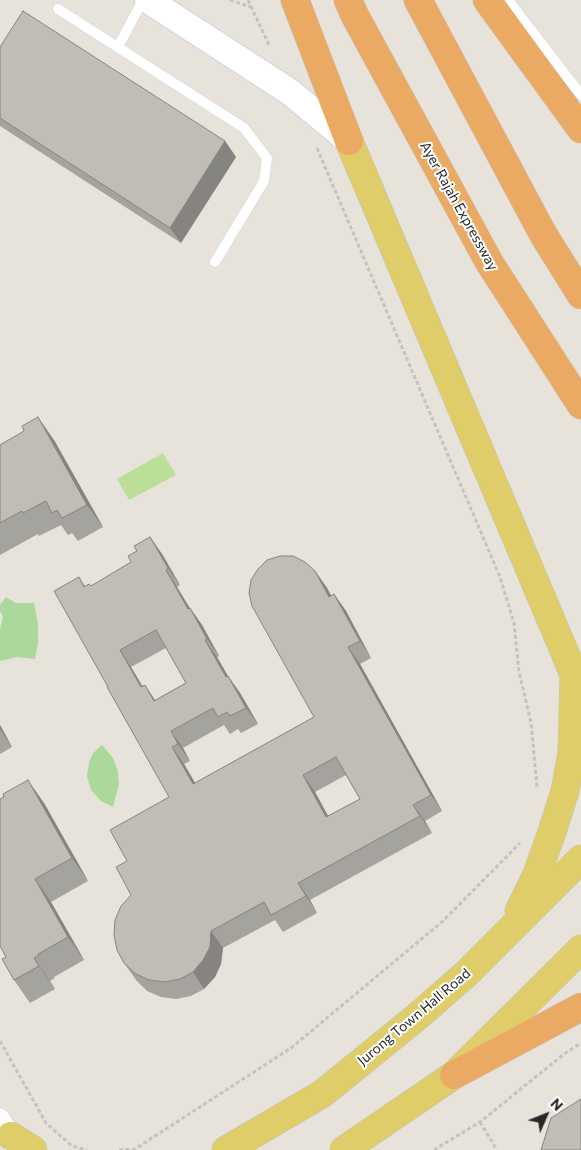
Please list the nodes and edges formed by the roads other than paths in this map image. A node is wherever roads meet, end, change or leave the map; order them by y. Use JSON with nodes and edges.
{"nodes":[{"id":1,"x":144,"y":0,"type":"edge"},
{"id":2,"x":148,"y":0,"type":"edge"},
{"id":3,"x":295,"y":0,"type":"edge"},
{"id":4,"x":348,"y":0,"type":"edge"},
{"id":5,"x":418,"y":0,"type":"edge"},
{"id":6,"x":487,"y":0,"type":"edge"},
{"id":7,"x":508,"y":0,"type":"edge"},
{"id":8,"x":58,"y":9,"type":"dead end"},
{"id":9,"x":118,"y":47,"type":"junction"},
{"id":10,"x":581,"y":95,"type":"edge"},
{"id":11,"x":581,"y":129,"type":"edge"},
{"id":12,"x":349,"y":141,"type":"junction"},
{"id":13,"x":215,"y":262,"type":"dead end"},
{"id":14,"x":581,"y":295,"type":"edge"},
{"id":15,"x":581,"y":405,"type":"edge"},
{"id":16,"x":578,"y":683,"type":"edge"},
{"id":17,"x":581,"y":859,"type":"edge"},
{"id":18,"x":505,"y":936,"type":"junction"},
{"id":19,"x":581,"y":949,"type":"edge"},
{"id":20,"x":581,"y":1007,"type":"edge"},
{"id":21,"x":454,"y":1075,"type":"junction"},
{"id":22,"x":226,"y":1150,"type":"edge"},
{"id":23,"x":344,"y":1150,"type":"edge"}],
"edges":[{"from":1,"to":9,"type":"lane"},
{"from":2,"to":12,"type":"street"},
{"from":3,"to":12,"type":"highway"},
{"from":4,"to":15,"type":"highway","name":"Ayer Rajah Expressway"},
{"from":5,"to":14,"type":"highway"},
{"from":6,"to":11,"type":"highway"},
{"from":7,"to":10,"type":"lane"},
{"from":8,"to":9,"type":"lane"},
{"from":9,"to":13,"type":"lane"},
{"from":12,"to":16,"type":"main road"},
{"from":16,"to":18,"type":"main road"},
{"from":17,"to":18,"type":"main road","name":"Jurong Town Hall Road"},
{"from":18,"to":22,"type":"main road","name":"Jurong Town Hall Road"},
{"from":19,"to":21,"type":"main road"},
{"from":20,"to":21,"type":"highway"},
{"from":21,"to":23,"type":"main road"}]}
